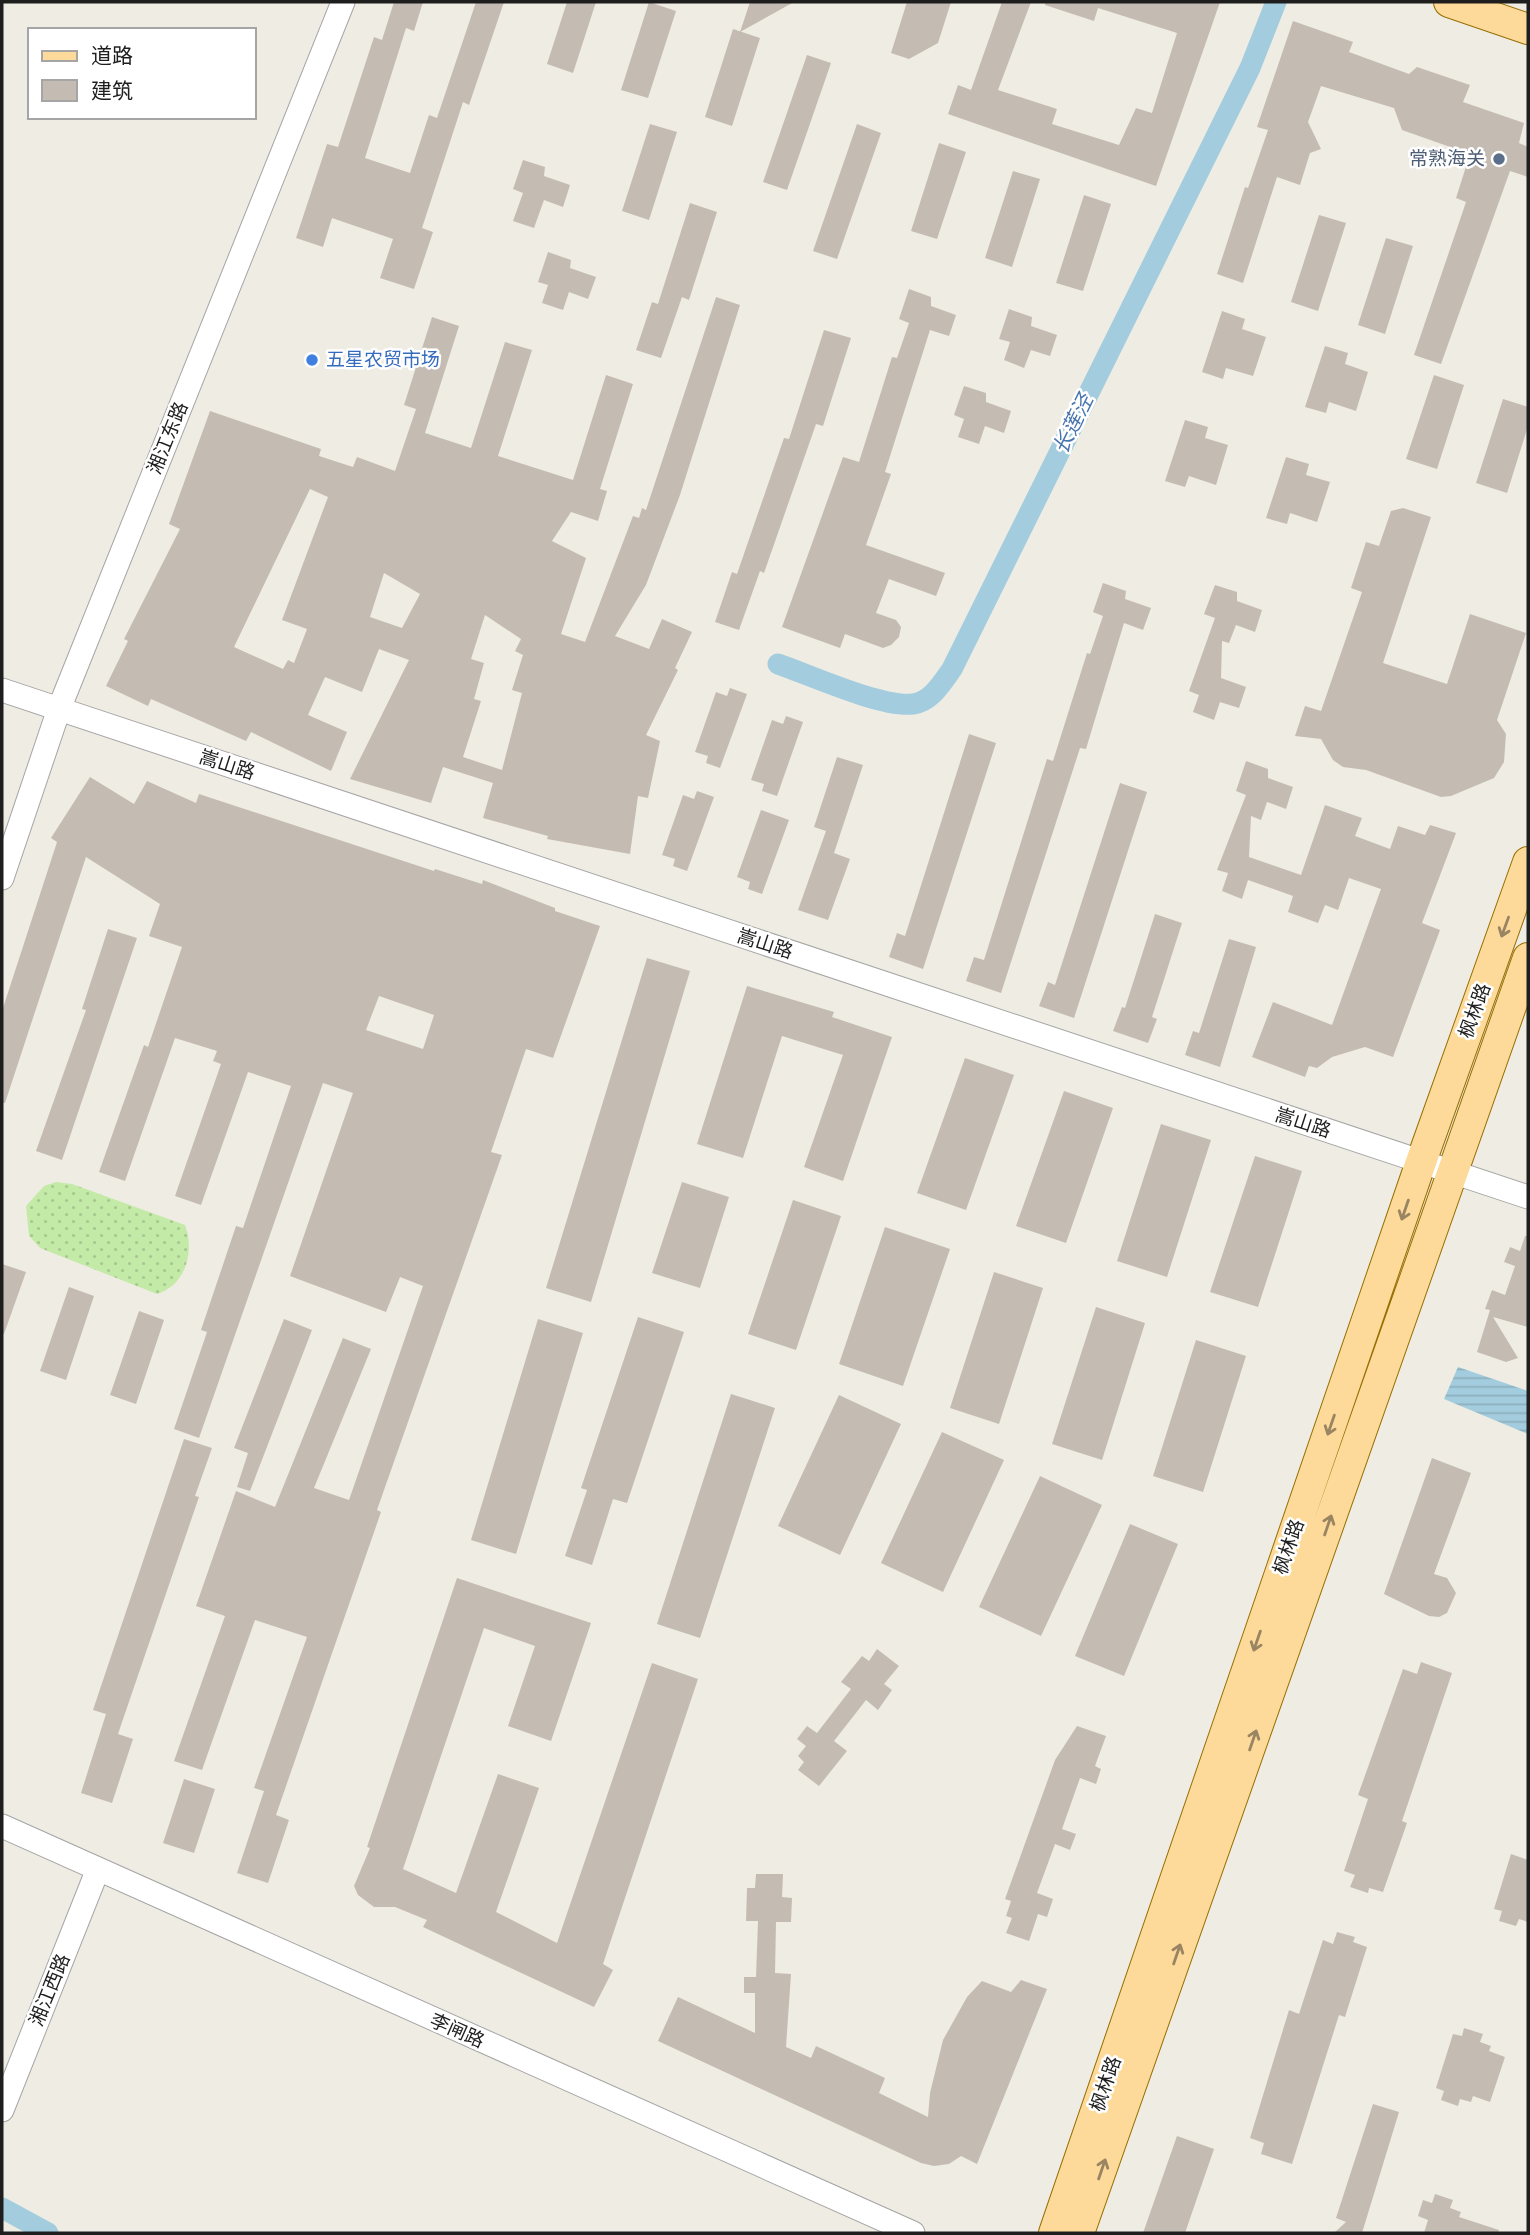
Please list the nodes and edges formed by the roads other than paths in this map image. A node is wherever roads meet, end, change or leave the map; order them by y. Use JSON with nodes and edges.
{"nodes":[{"id":1,"x":343,"y":2,"type":"edge"},
{"id":2,"x":1449,"y":2,"type":"edge"},
{"id":3,"x":1528,"y":29,"type":"edge"},
{"id":4,"x":2,"y":690,"type":"edge"},
{"id":5,"x":59,"y":709,"type":"junction"},
{"id":6,"x":1528,"y":862,"type":"edge"},
{"id":7,"x":2,"y":878,"type":"edge"},
{"id":8,"x":1528,"y":958,"type":"edge"},
{"id":9,"x":1421,"y":1163,"type":"junction"},
{"id":10,"x":1453,"y":1172,"type":"junction"},
{"id":11,"x":1528,"y":1197,"type":"edge"},
{"id":12,"x":2,"y":1826,"type":"edge"},
{"id":13,"x":98,"y":1869,"type":"junction"},
{"id":14,"x":2,"y":2110,"type":"edge"},
{"id":15,"x":913,"y":2233,"type":"edge"},
{"id":16,"x":1054,"y":2233,"type":"edge"},
{"id":17,"x":1079,"y":2233,"type":"edge"}],
"edges":[{"from":1,"to":5,"type":"street","name":"湘江东路"},
{"from":2,"to":3,"type":"main road"},
{"from":4,"to":5,"type":"street","name":"嵩山路"},
{"from":5,"to":7,"type":"street","name":"湘江东路"},
{"from":5,"to":9,"type":"street","name":"嵩山路"},
{"from":6,"to":9,"type":"main road","name":"枫林路","one_way":true},
{"from":8,"to":10,"type":"main road","name":"枫林路"},
{"from":9,"to":10,"type":"street","name":"嵩山路"},
{"from":9,"to":16,"type":"main road","name":"枫林路","one_way":true},
{"from":10,"to":11,"type":"street","name":"嵩山路"},
{"from":17,"to":10,"type":"main road","name":"枫林路","one_way":true},
{"from":12,"to":13,"type":"street","name":"李闸路"},
{"from":13,"to":14,"type":"street","name":"湘江西路"},
{"from":13,"to":15,"type":"street","name":"李闸路"}]}
